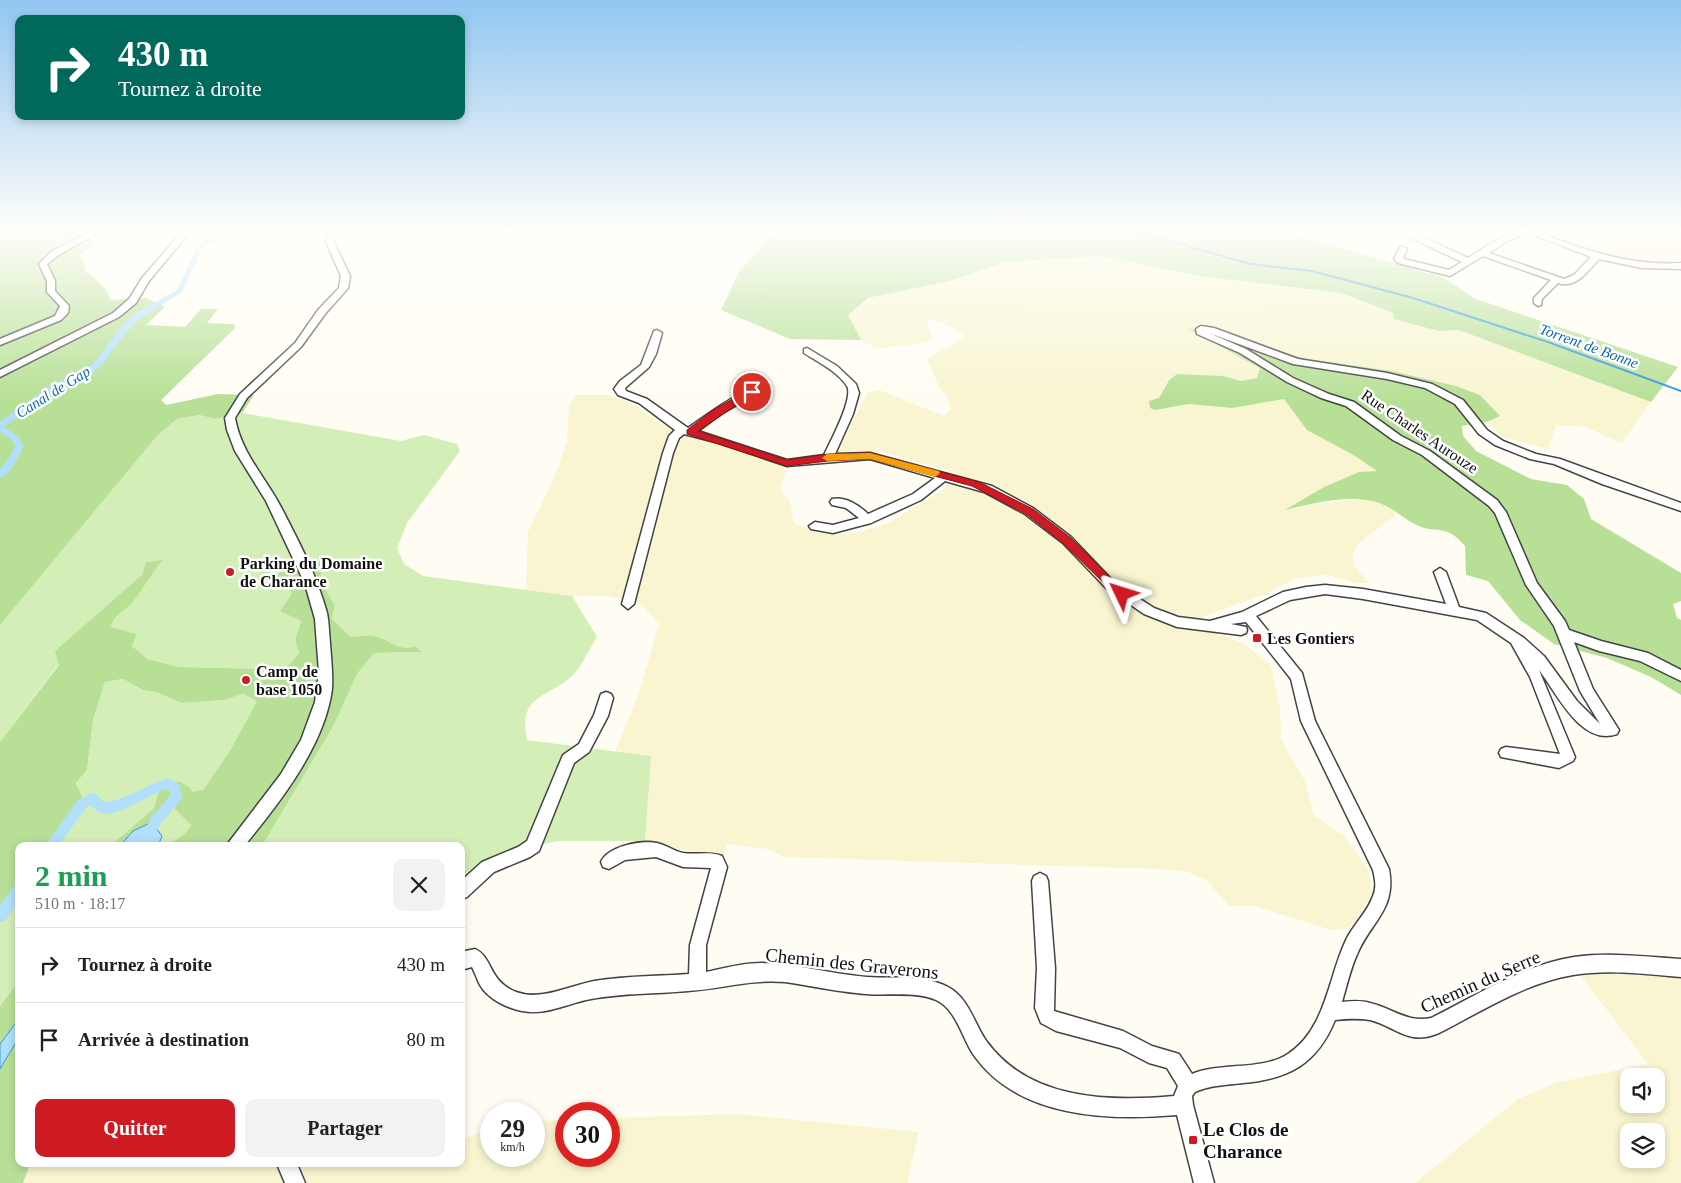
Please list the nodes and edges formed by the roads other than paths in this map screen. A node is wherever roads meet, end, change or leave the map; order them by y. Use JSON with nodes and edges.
{"nodes":[{"id":1,"x":51,"y":288,"type":"edge"},
{"id":2,"x":140,"y":288,"type":"edge"},
{"id":3,"x":343,"y":288,"type":"edge"},
{"id":4,"x":1548,"y":288,"type":"edge"},
{"id":5,"x":1538,"y":304,"type":"dead end"},
{"id":6,"x":657,"y":333,"type":"dead end"},
{"id":7,"x":0,"y":342,"type":"edge"},
{"id":8,"x":808,"y":351,"type":"dead end"},
{"id":9,"x":0,"y":374,"type":"edge"},
{"id":10,"x":752,"y":392,"type":"dead end"},
{"id":11,"x":686,"y":431,"type":"junction"},
{"id":12,"x":828,"y":458,"type":"junction"},
{"id":13,"x":944,"y":476,"type":"junction"},
{"id":14,"x":836,"y":502,"type":"dead end"},
{"id":15,"x":1681,"y":507,"type":"edge"},
{"id":16,"x":867,"y":520,"type":"junction"},
{"id":17,"x":815,"y":526,"type":"dead end"},
{"id":18,"x":1440,"y":572,"type":"dead end"},
{"id":19,"x":628,"y":604,"type":"dead end"},
{"id":20,"x":1454,"y":610,"type":"junction"},
{"id":21,"x":1247,"y":626,"type":"junction"},
{"id":22,"x":1564,"y":633,"type":"junction"},
{"id":23,"x":1518,"y":642,"type":"junction"},
{"id":24,"x":1681,"y":676,"type":"edge"},
{"id":25,"x":606,"y":698,"type":"dead end"},
{"id":26,"x":1506,"y":754,"type":"dead end"},
{"id":27,"x":237,"y":842,"type":"edge"},
{"id":28,"x":609,"y":862,"type":"dead end"},
{"id":29,"x":1040,"y":881,"type":"dead end"},
{"id":30,"x":465,"y":888,"type":"edge"},
{"id":31,"x":465,"y":960,"type":"edge"},
{"id":32,"x":1681,"y":968,"type":"edge"},
{"id":33,"x":699,"y":982,"type":"junction"},
{"id":34,"x":1329,"y":1012,"type":"junction"},
{"id":35,"x":1188,"y":1086,"type":"junction"},
{"id":36,"x":1184,"y":1105,"type":"junction"},
{"id":37,"x":288,"y":1167,"type":"edge"},
{"id":38,"x":295,"y":1183,"type":"edge"},
{"id":39,"x":1204,"y":1183,"type":"edge"}],
"edges":[{"from":1,"to":7,"type":"street"},
{"from":2,"to":9,"type":"street"},
{"from":3,"to":27,"type":"street"},
{"from":4,"to":5,"type":"street"},
{"from":6,"to":11,"type":"street"},
{"from":8,"to":12,"type":"street"},
{"from":10,"to":11,"type":"street"},
{"from":11,"to":12,"type":"street"},
{"from":11,"to":19,"type":"street"},
{"from":12,"to":13,"type":"street"},
{"from":13,"to":16,"type":"street"},
{"from":13,"to":21,"type":"street"},
{"from":14,"to":16,"type":"street"},
{"from":15,"to":22,"type":"street","name":"Rue Charles Aurouze"},
{"from":16,"to":17,"type":"street"},
{"from":18,"to":20,"type":"street"},
{"from":20,"to":21,"type":"street","name":"Rue Charles Aurouze"},
{"from":20,"to":23,"type":"street","name":"Rue Charles Aurouze"},
{"from":21,"to":34,"type":"street"},
{"from":22,"to":23,"type":"street","name":"Rue Charles Aurouze"},
{"from":22,"to":24,"type":"street"},
{"from":23,"to":26,"type":"street"},
{"from":25,"to":30,"type":"street"},
{"from":28,"to":33,"type":"street"},
{"from":29,"to":35,"type":"street"},
{"from":31,"to":33,"type":"street","name":"Chemin des Graverons"},
{"from":32,"to":34,"type":"street","name":"Chemin du Serre"},
{"from":33,"to":36,"type":"street","name":"Chemin des Graverons"},
{"from":34,"to":35,"type":"street"},
{"from":35,"to":36,"type":"street"},
{"from":36,"to":39,"type":"street"},
{"from":37,"to":38,"type":"street"}]}
